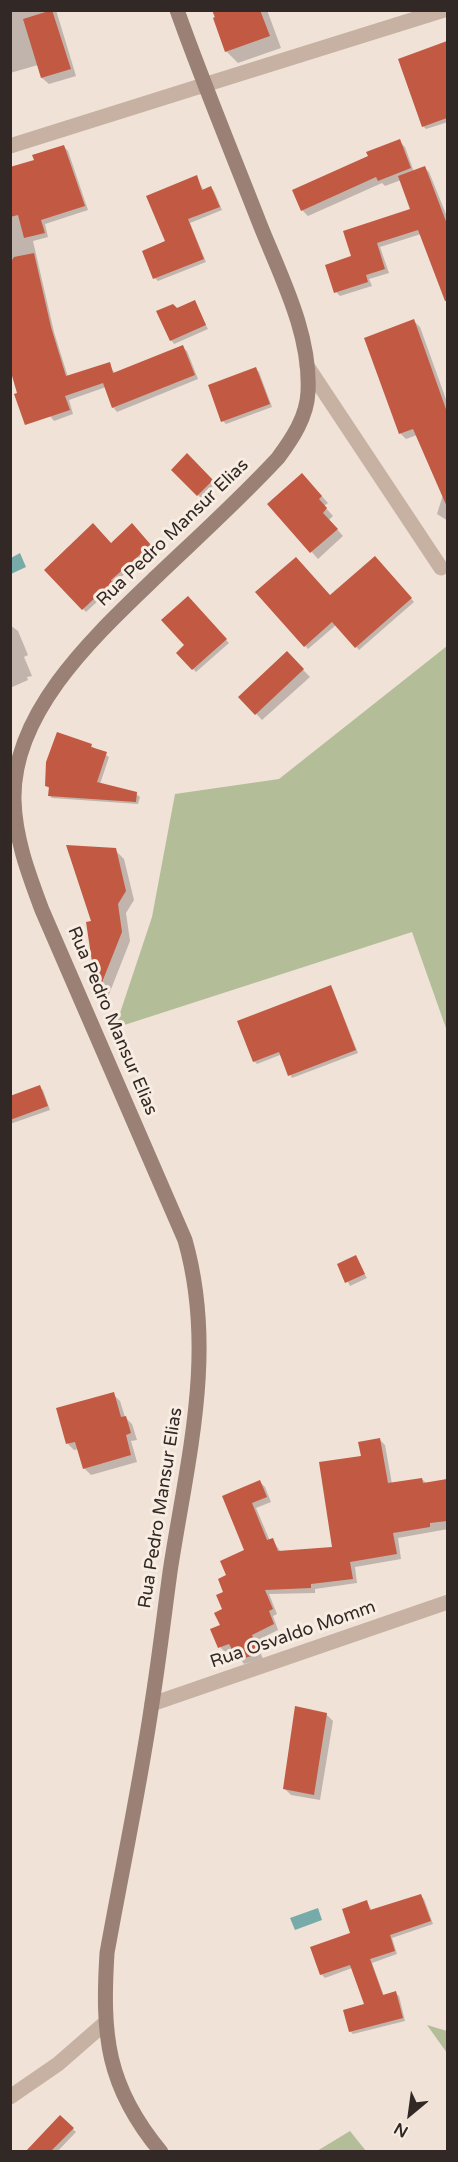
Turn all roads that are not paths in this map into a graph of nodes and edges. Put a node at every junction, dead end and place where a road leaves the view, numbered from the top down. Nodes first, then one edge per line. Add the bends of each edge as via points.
1 (177, 10) edge
2 (444, 10) edge
3 (204, 85) junction
4 (10, 146) edge
5 (308, 366) junction
6 (441, 568) dead end
7 (447, 1602) edge
8 (152, 1704) junction
9 (105, 2023) junction
10 (10, 2097) edge
11 (161, 2151) edge

1 - 3 main road, Rua Pedro Mansur Elias
2 - 3 street
3 - 4 street
3 - 5 main road, Rua Pedro Mansur Elias via 293,309
5 - 6 street
5 - 8 main road, Rua Pedro Mansur Elias via 305,409 290,442 267,470 92,639 50,693 23,747 16,771 14,800 26,868 185,1240 198,1298 197,1410
7 - 8 street, Rua Osvaldo Momm
8 - 9 main road, Rua Pedro Mansur Elias via 107,1953
9 - 10 street via 58,2064
9 - 11 main road, Rua Pedro Mansur Elias via 119,2085 144,2132

